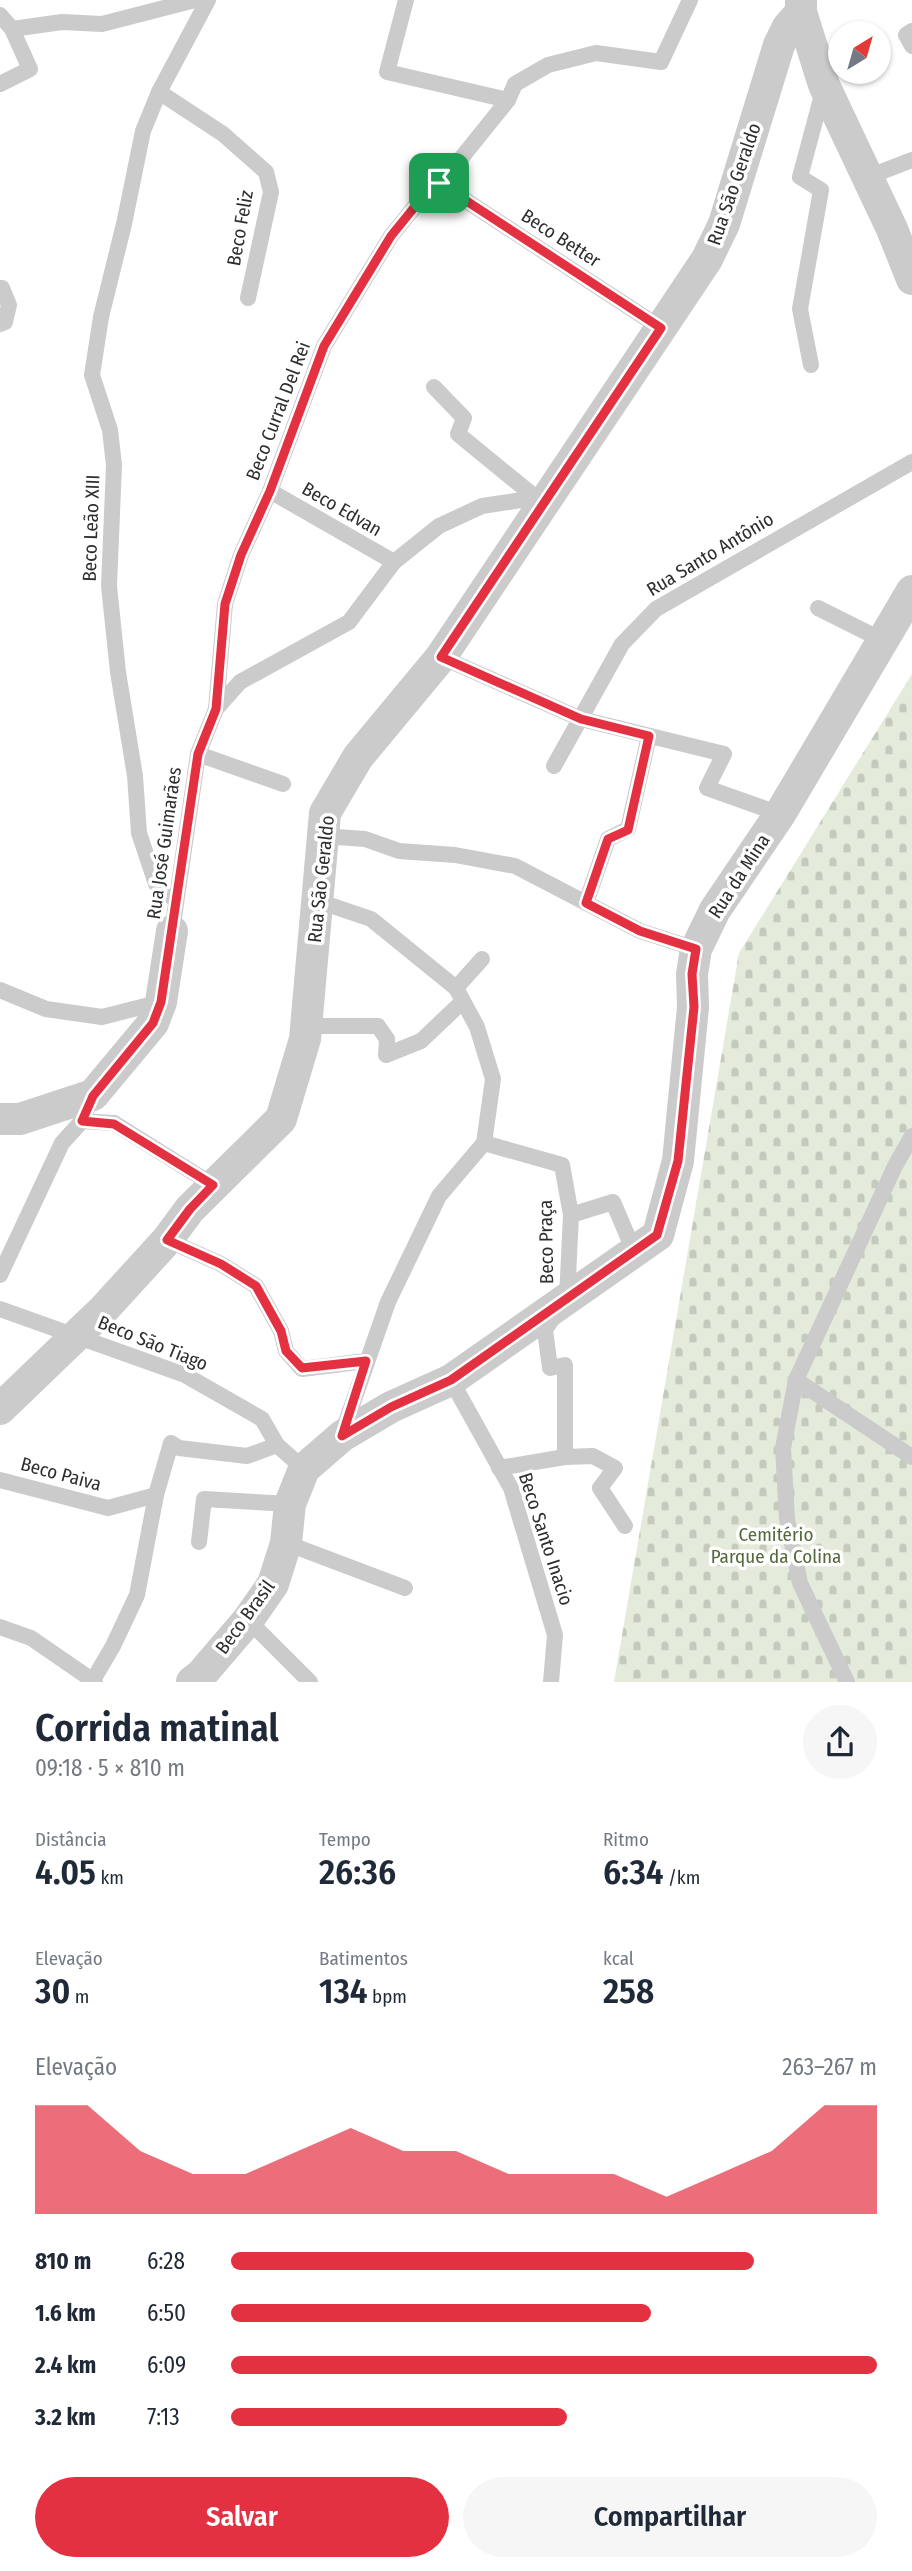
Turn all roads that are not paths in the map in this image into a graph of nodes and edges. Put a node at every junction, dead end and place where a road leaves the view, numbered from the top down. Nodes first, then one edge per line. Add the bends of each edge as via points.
1 (195, 0) edge
2 (208, 0) edge
3 (406, 0) edge
4 (690, 0) edge
5 (801, 6) edge
6 (0, 15) edge
7 (12, 29) junction
8 (912, 32) edge
9 (912, 46) edge
10 (0, 84) edge
11 (824, 85) junction
12 (159, 92) junction
13 (508, 100) junction
14 (912, 160) edge
15 (868, 177) junction
16 (439, 183) junction
17 (912, 279) edge
18 (0, 288) edge
19 (248, 298) dead end
20 (2, 323) edge
21 (661, 328) junction
22 (811, 365) dead end
23 (434, 387) dead end
24 (912, 462) edge
25 (270, 491) junction
26 (541, 496) junction
27 (394, 562) junction
28 (912, 591) edge
29 (818, 608) dead end
30 (882, 640) junction
31 (441, 657) junction
32 (216, 709) junction
33 (581, 719) junction
34 (649, 736) junction
35 (198, 754) junction
36 (554, 766) dead end
37 (283, 785) dead end
38 (779, 814) junction
39 (323, 836) junction
40 (175, 900) junction
41 (318, 901) junction
42 (586, 903) junction
43 (172, 931) joint
44 (696, 949) junction
45 (482, 958) dead end
46 (0, 990) edge
47 (459, 994) junction
48 (161, 1002) junction
49 (306, 1026) junction
50 (88, 1108) junction
51 (0, 1119) edge
52 (912, 1136) edge
53 (484, 1143) junction
54 (213, 1185) junction
55 (571, 1215) junction
56 (167, 1240) junction
57 (646, 1243) junction
58 (0, 1275) edge
59 (568, 1296) junction
60 (0, 1310) edge
61 (76, 1336) junction
62 (366, 1361) junction
63 (451, 1380) junction
64 (796, 1380) junction
65 (0, 1409) edge
66 (342, 1436) junction
67 (277, 1445) junction
68 (565, 1457) junction
69 (912, 1457) edge
70 (499, 1468) junction
71 (304, 1469) junction
72 (0, 1480) edge
73 (156, 1495) junction
74 (290, 1504) junction
75 (625, 1526) dead end
76 (199, 1542) dead end
77 (286, 1543) junction
78 (405, 1588) dead end
79 (248, 1620) junction
80 (0, 1628) edge
81 (199, 1680) edge
82 (94, 1681) edge
83 (310, 1682) edge
84 (551, 1682) edge
85 (847, 1682) edge

1 - 7 lane via 102,24 62,22
2 - 12 lane, Beco Leão XIII
3 - 13 lane via 387,72
4 - 13 lane, Beco Curral Del Rei via 661,62 596,53 548,65 515,84
5 - 11 street
5 - 21 street, Rua São Geraldo via 779,45 724,224 707,259
6 - 7 lane
7 - 10 lane via 30,69
8 - 9 lane via 906,35
11 - 15 street
11 - 22 lane via 800,177 821,190 800,309
12 - 19 lane, Beco Feliz via 223,134 266,173 271,192
12 - 40 lane, Beco Leão XIII via 138,151 92,375 110,430 114,465 109,586 139,833 156,884
13 - 16 lane, Beco Curral Del Rei
14 - 15 lane
15 - 17 street
16 - 21 lane, Beco Better
16 - 25 lane, Beco Curral Del Rei via 391,236 324,346
18 - 20 lane via 9,305
21 - 26 street, Rua São Geraldo
23 - 26 lane via 464,418 458,434
24 - 33 lane, Rua Santo Antônio via 656,608 622,644
25 - 27 lane, Beco Edvan
25 - 32 lane, Beco Curral Del Rei via 225,604
26 - 27 lane, Rua José Guimarães via 482,506 439,526
26 - 31 street, Rua São Geraldo
27 - 32 lane, Rua José Guimarães via 349,622 240,682
28 - 30 street, Rua da Mina
29 - 30 lane
30 - 38 street, Rua da Mina
31 - 33 lane
31 - 39 street, Rua São Geraldo via 358,757 325,813
32 - 35 lane, Rua José Guimarães
33 - 34 lane
33 - 36 lane, Rua Santo Antônio
34 - 38 lane via 724,754 707,788
34 - 42 lane via 628,830 608,839
35 - 37 lane
35 - 40 lane, Rua José Guimarães
38 - 44 street, Rua da Mina via 715,910
39 - 41 street, Rua São Geraldo
39 - 42 lane via 365,839 399,850 515,866
40 - 43 lane, Rua José Guimarães
41 - 47 lane via 371,919
41 - 49 street, Rua São Geraldo
42 - 44 lane via 640,931
43 - 48 street
44 - 57 street, Rua da Mina via 678,1161
45 - 47 lane
46 - 48 lane via 47,1009 102,1017
47 - 49 lane via 421,1041 386,1055 387,1040 378,1026
47 - 53 lane via 477,1027 493,1079
48 - 50 street via 153,1023
49 - 54 street, Rua São Geraldo via 281,1119
50 - 51 street
50 - 54 lane
50 - 58 lane via 62,1143
52 - 64 lane
53 - 55 lane, Beco Praça via 562,1165
53 - 62 lane via 439,1196 388,1302
54 - 56 street, Rua São Geraldo
55 - 57 lane via 613,1202
55 - 59 lane, Beco Praça
56 - 61 street, Rua São Geraldo
56 - 62 lane via 256,1286 281,1331 286,1351 302,1368
57 - 59 street, Beco Brasil
59 - 63 street, Beco Brasil
59 - 68 lane, Beco Praça via 545,1329 550,1368 565,1366
60 - 61 lane, Beco São Tiago
61 - 65 street, Rua São Geraldo
61 - 67 lane, Beco São Tiago via 185,1375 262,1419
62 - 66 lane
63 - 66 street, Beco Brasil
63 - 70 lane, Beco Santo Inacio
64 - 69 lane
64 - 85 lane via 783,1448 787,1519 800,1583
66 - 71 street, Beco Brasil
67 - 71 lane, Beco São Tiago
67 - 73 lane via 247,1456 179,1448 171,1443
68 - 70 lane
68 - 75 lane via 593,1455 615,1468 600,1488
70 - 84 lane, Beco Santo Inacio via 511,1488 555,1635
71 - 74 street, Beco Brasil
72 - 73 lane, Beco Paiva via 108,1508
73 - 82 lane via 137,1595
74 - 76 lane via 204,1499
74 - 77 street, Beco Brasil
77 - 78 lane
77 - 79 street, Beco Brasil via 273,1584
79 - 81 street, Beco Brasil
79 - 83 lane
80 - 82 lane via 31,1638

